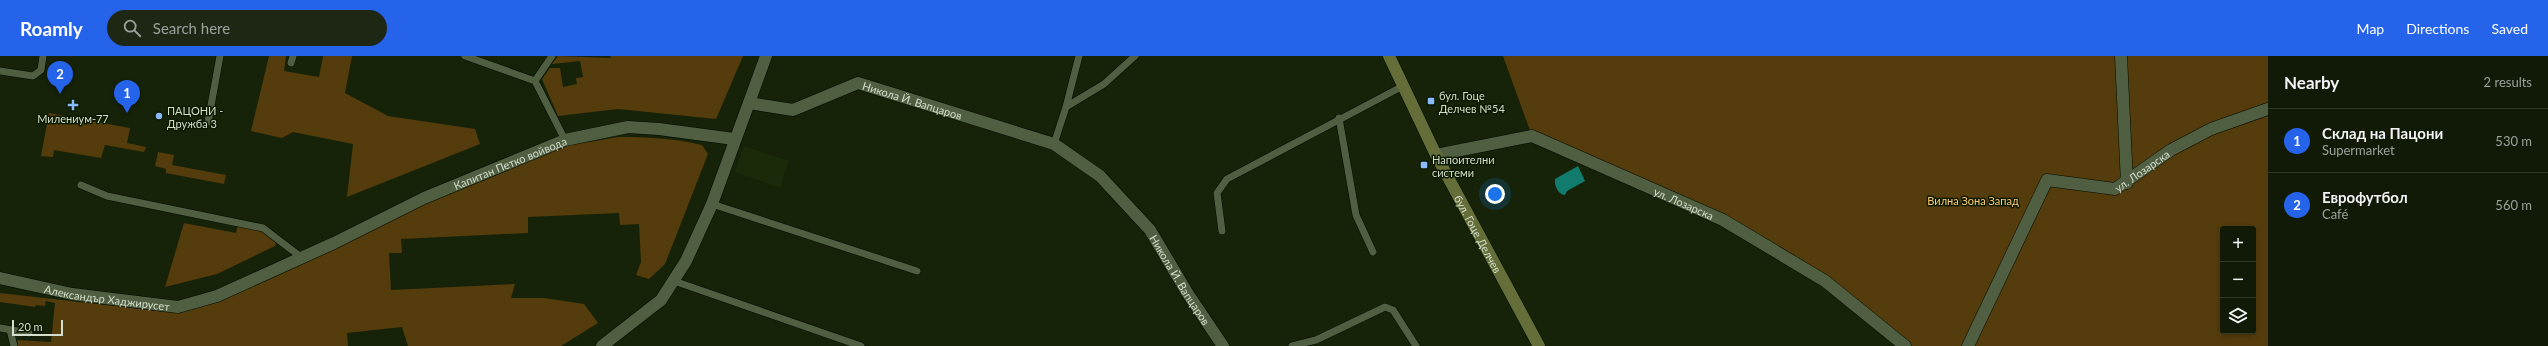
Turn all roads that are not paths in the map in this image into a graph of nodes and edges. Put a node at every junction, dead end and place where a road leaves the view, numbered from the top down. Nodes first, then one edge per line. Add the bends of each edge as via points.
1 (43, 56) edge
2 (220, 56) edge
3 (465, 56) edge
4 (552, 56) edge
5 (766, 56) edge
6 (1079, 56) edge
7 (1135, 56) edge
8 (1389, 56) edge
9 (2121, 56) edge
10 (0, 71) edge
11 (534, 82) junction
12 (1403, 86) junction
13 (749, 103) junction
14 (1066, 107) junction
15 (2268, 109) edge
16 (1339, 118) junction
17 (208, 122) dead end
18 (734, 139) junction
19 (565, 140) junction
20 (1054, 144) junction
21 (1436, 155) junction
22 (2127, 183) junction
23 (81, 185) dead end
24 (712, 204) junction
25 (1222, 231) dead end
26 (1373, 252) dead end
27 (301, 257) junction
28 (917, 271) dead end
29 (0, 278) edge
30 (674, 281) junction
31 (0, 328) edge
32 (10, 330) junction
33 (28, 333) dead end
34 (14, 346) edge
35 (602, 346) edge
36 (861, 346) edge
37 (1223, 346) edge
38 (1292, 346) edge
39 (1416, 346) edge
40 (1538, 346) edge
41 (1905, 346) edge
42 (1968, 346) edge

1 - 10 lane via 40,70 33,76
2 - 17 lane
3 - 11 lane
4 - 11 lane
5 - 13 street
6 - 14 lane
7 - 14 lane via 1104,84
8 - 12 main road, бул. Гоце Делчев
9 - 22 street
11 - 19 lane
12 - 16 lane
12 - 21 main road, бул. Гоце Делчев
13 - 18 street
13 - 20 street, Никола Й. Вапцаров via 793,110 858,83
14 - 20 lane
15 - 22 street, ул. Лозарска via 2198,136 2171,150
16 - 25 lane via 1227,179 1217,193
16 - 26 lane via 1356,214
18 - 19 street, Капитан Петко войвода via 628,127
18 - 24 street
19 - 27 street, Капитан Петко войвода via 424,198
20 - 37 street, Никола Й. Вапцаров via 1100,176 1150,230
21 - 40 main road, бул. Гоце Делчев
21 - 41 street, ул. Лозарска via 1532,136 1723,220 1825,281
22 - 42 street, ул. Лозарска via 2115,189 2047,180
23 - 27 lane via 107,196 262,228
24 - 28 lane
24 - 30 street via 698,240
27 - 29 street, Александър Хаджирусет via 217,296 178,307 72,294
30 - 35 street via 661,300
30 - 36 lane
31 - 32 lane
32 - 33 lane
32 - 34 lane
38 - 39 lane via 1316,340 1385,307 1393,310

